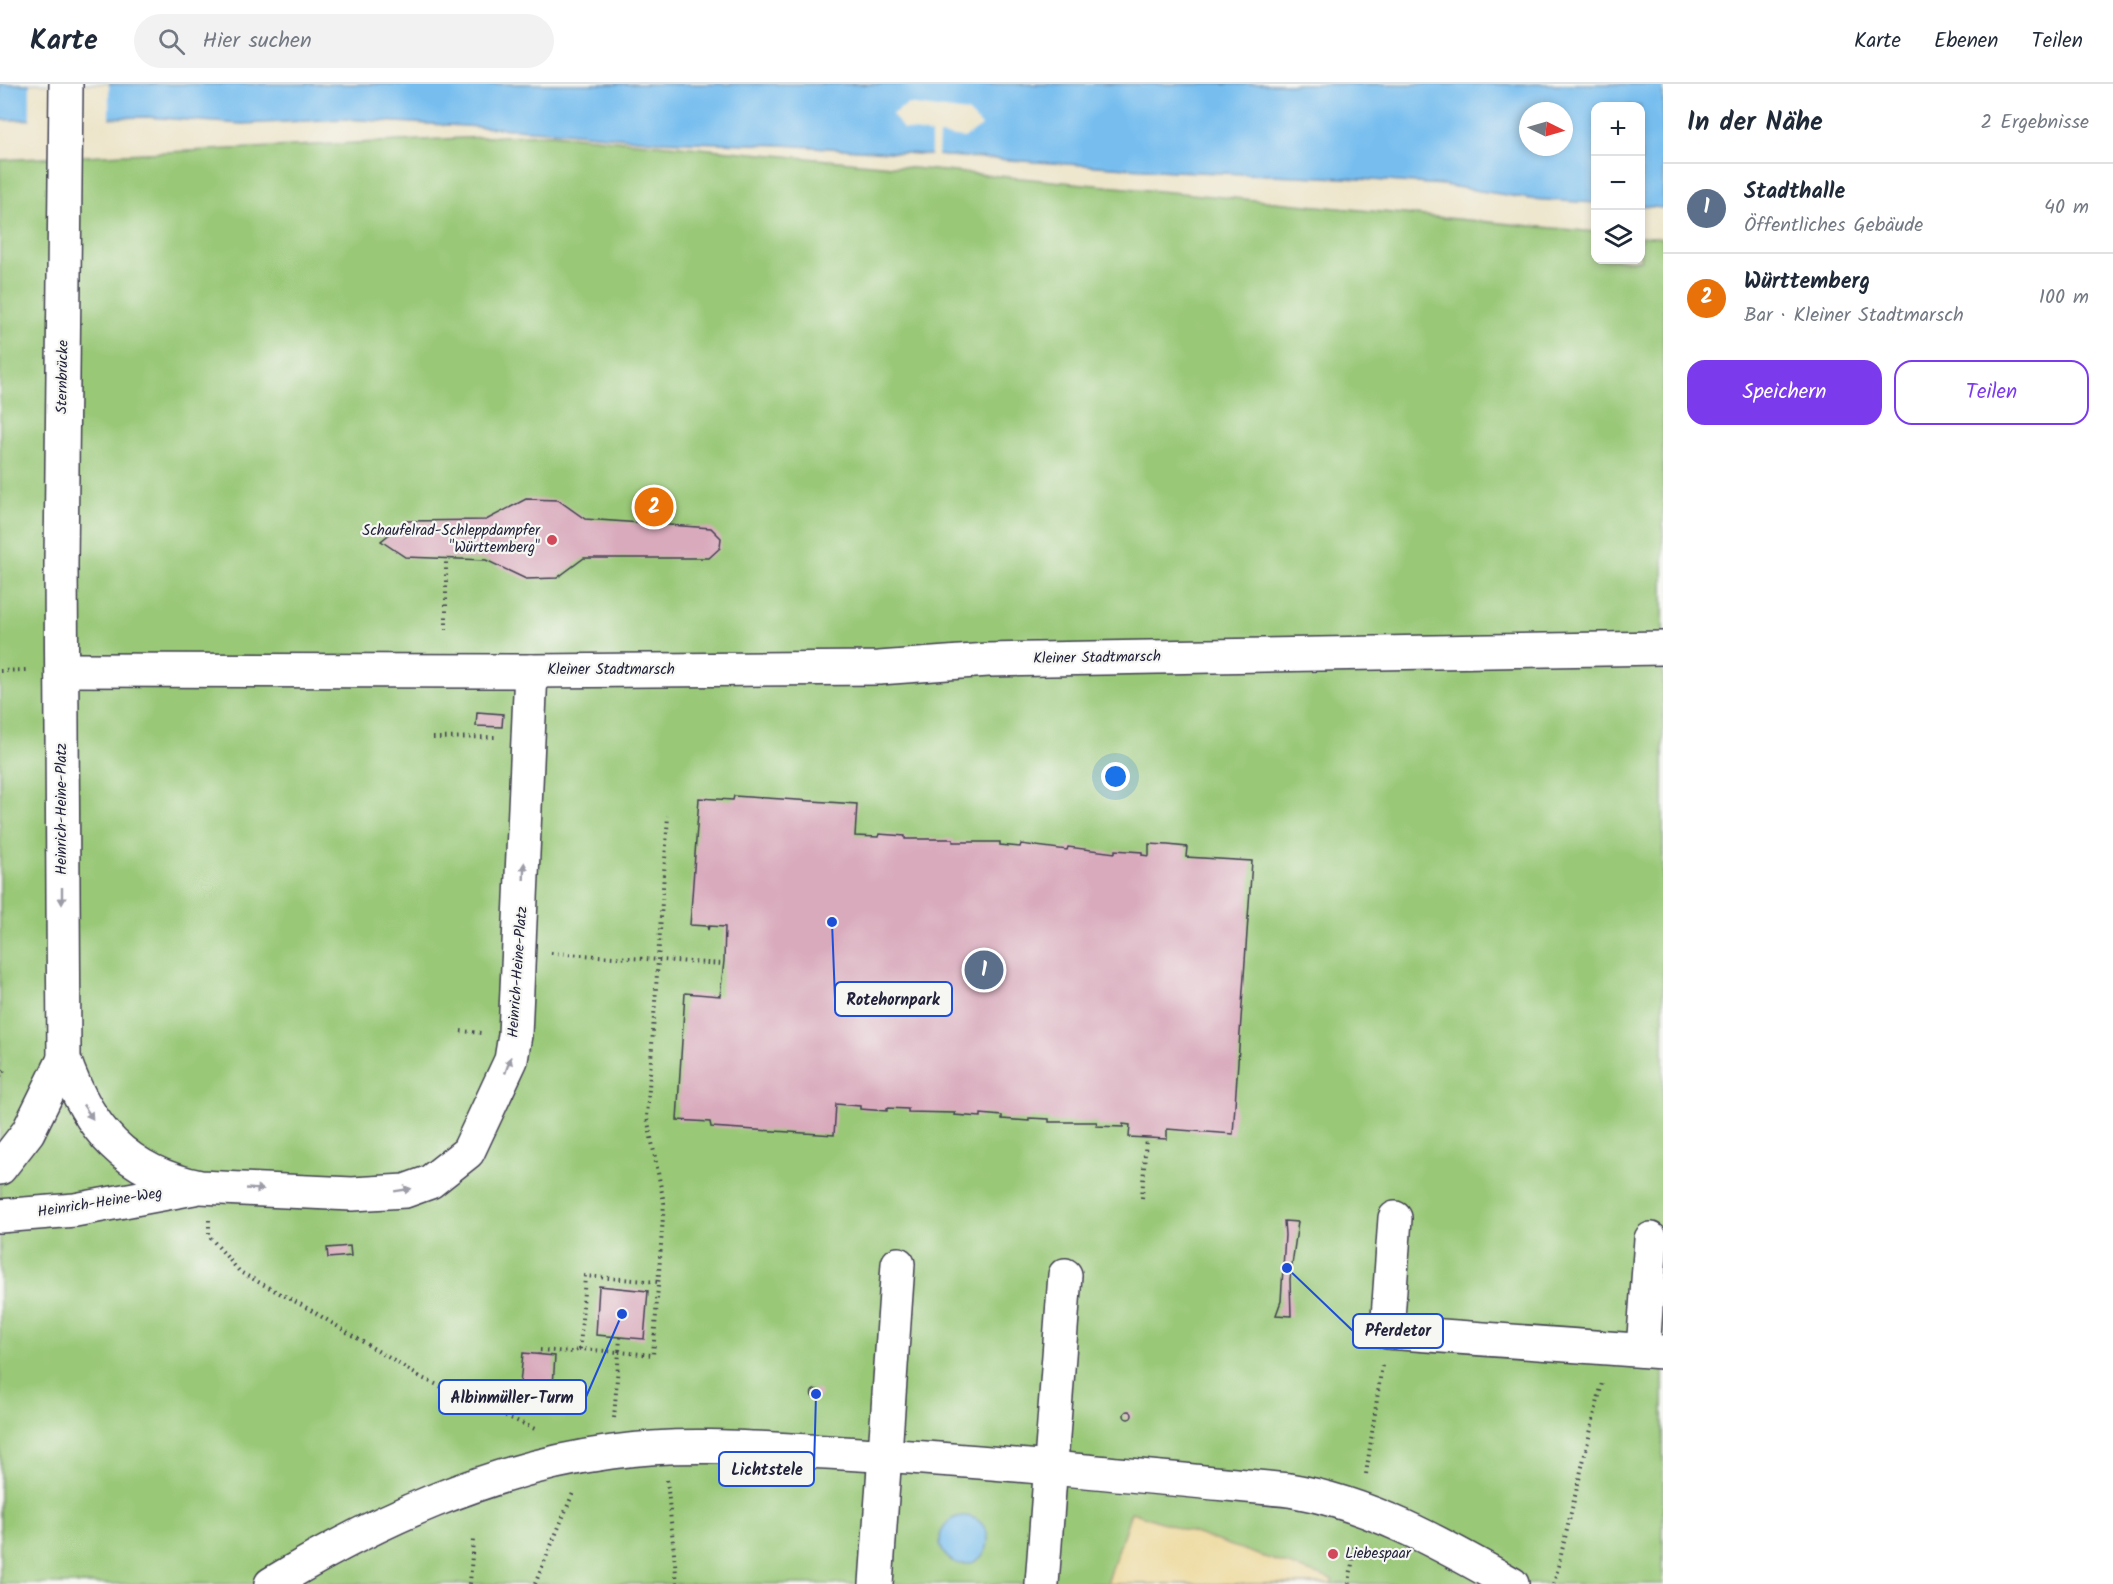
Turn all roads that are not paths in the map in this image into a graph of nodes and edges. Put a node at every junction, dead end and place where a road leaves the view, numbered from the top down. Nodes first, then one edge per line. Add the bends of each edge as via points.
1 (66, 84) edge
2 (1663, 648) edge
3 (63, 670) junction
4 (531, 671) junction
5 (64, 1059) junction
6 (0, 1168) edge
7 (200, 1187) junction
8 (0, 1216) edge
9 (1395, 1218) dead end
10 (1651, 1239) dead end
11 (898, 1264) dead end
12 (1065, 1275) dead end
13 (1653, 1351) edge
14 (885, 1455) junction
15 (1050, 1468) junction
16 (271, 1584) edge
17 (876, 1584) edge
18 (1041, 1584) edge
19 (1512, 1584) edge

1 - 3 street, Sternbrücke
2 - 4 street, Kleiner Stadtmarsch via 1024,659 879,668
3 - 4 street
3 -> 5 street, Heinrich-Heine-Platz
7 -> 4 street, Heinrich-Heine-Platz via 352,1194 405,1191 430,1182 468,1152 511,1060 515,1035
5 - 6 street via 28,1131
5 -> 7 street, Heinrich-Heine-Platz via 77,1095 120,1150 135,1163 178,1183
7 - 8 street, Heinrich-Heine-Weg via 75,1210
9 - 13 street via 1387,1332
10 - 13 street
11 - 14 street
12 - 15 street
14 - 15 street
14 - 16 street via 663,1447 600,1454 500,1479 423,1504 369,1528
14 - 17 street
15 - 18 street
15 - 19 street via 1289,1490 1327,1497 1361,1508

